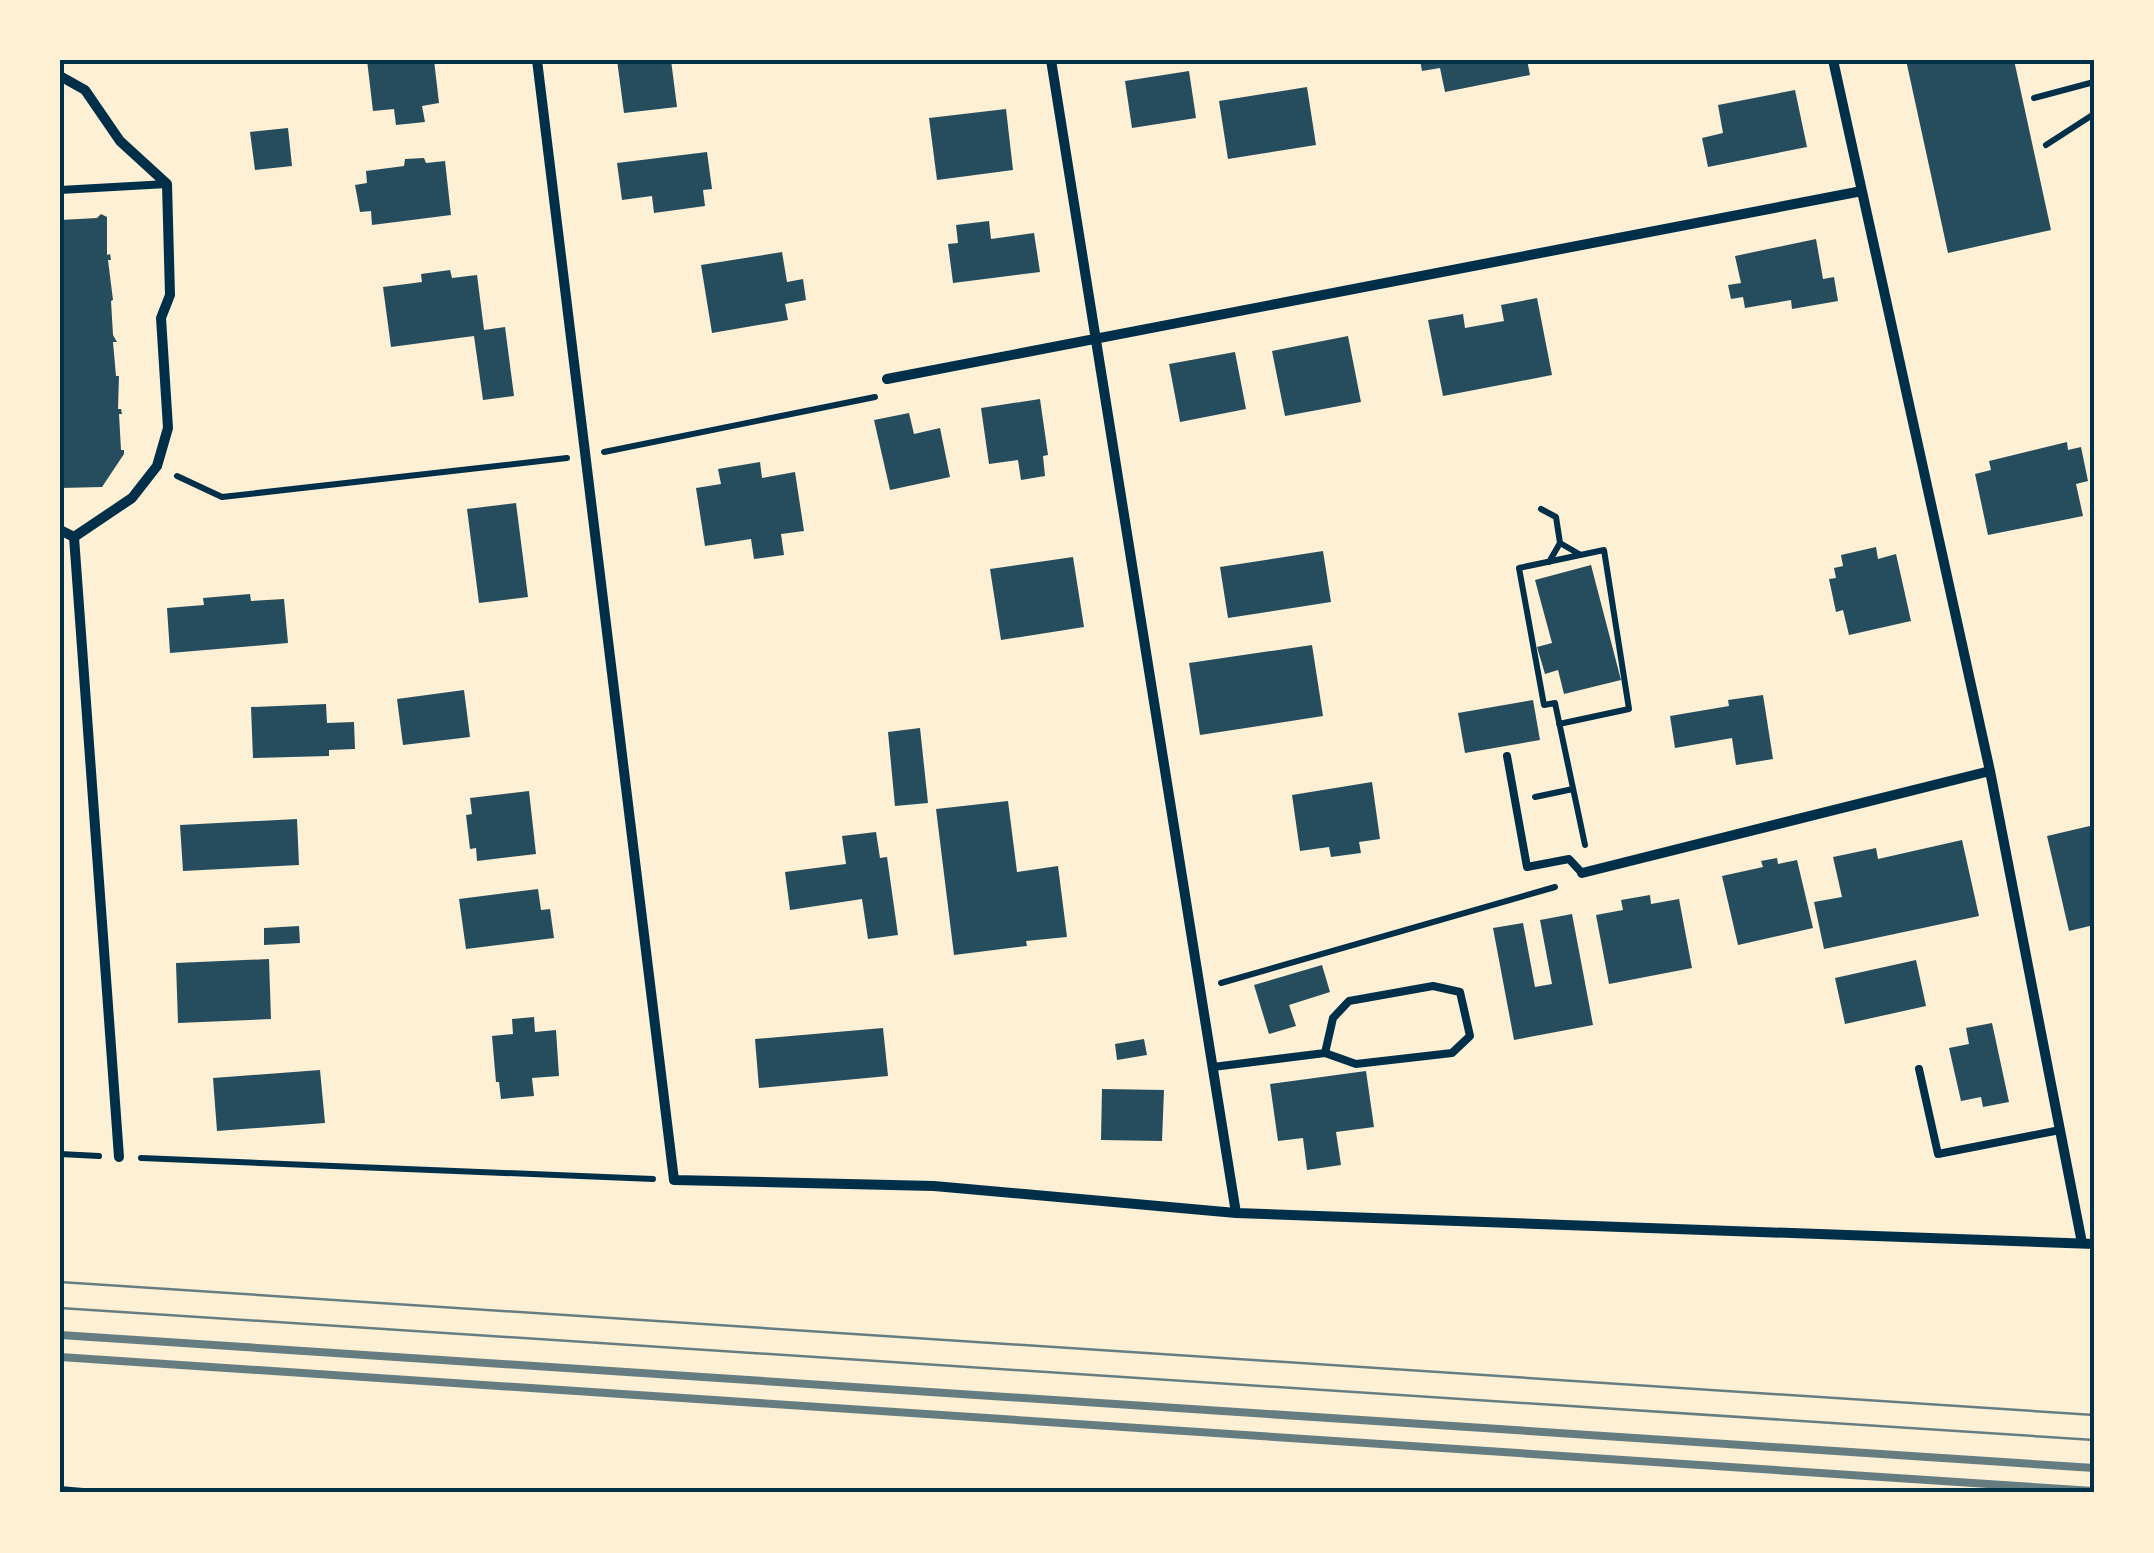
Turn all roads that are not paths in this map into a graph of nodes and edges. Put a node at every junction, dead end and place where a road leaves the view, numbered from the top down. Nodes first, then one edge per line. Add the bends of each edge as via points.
1 (537, 60) edge
2 (1051, 60) edge
3 (1832, 60) edge
4 (60, 76) edge
5 (167, 184) junction
6 (60, 190) edge
7 (1862, 191) junction
8 (1094, 340) junction
9 (888, 380) road end
10 (60, 530) edge
11 (74, 537) junction
12 (1507, 756) dead end
13 (1990, 771) junction
14 (1586, 872) joint
15 (1325, 1053) junction
16 (1212, 1067) junction
17 (1918, 1069) dead end
18 (2060, 1130) junction
19 (119, 1157) road end
20 (1236, 1213) junction
21 (2088, 1244) edge
22 (60, 1490) edge
23 (94, 1493) edge

1 - 20 street via 674,1180 934,1186
2 - 8 street
3 - 7 street
4 - 5 street via 86,90 120,141
5 - 6 lane
5 - 11 street via 170,294 161,318 168,428 157,466 132,498
7 - 8 street
7 - 13 street
8 - 9 street
8 - 16 street
10 - 11 street
11 - 19 street
12 - 14 lane via 1527,867 1569,859
13 - 14 street
13 - 18 street
15 - 15 lane via 1356,1064 1452,1053 1470,1036 1460,992 1433,986 1349,1001 1333,1018
15 - 16 lane
16 - 20 street
17 - 18 lane via 1938,1154
18 - 21 street
20 - 21 street
22 - 23 lane

